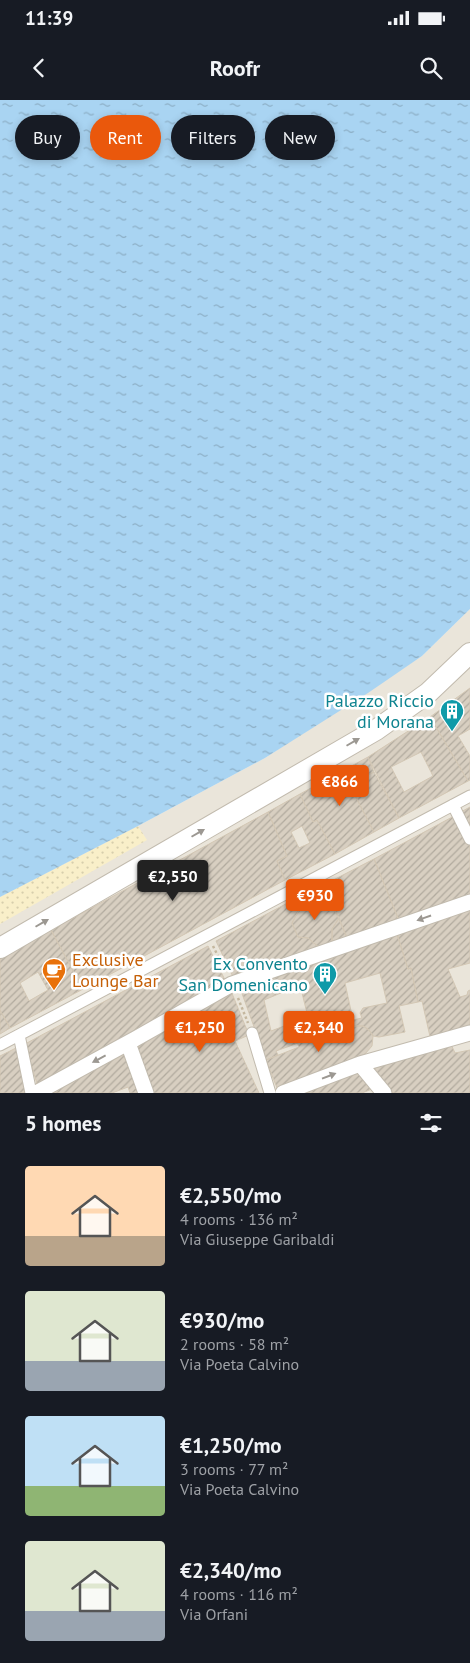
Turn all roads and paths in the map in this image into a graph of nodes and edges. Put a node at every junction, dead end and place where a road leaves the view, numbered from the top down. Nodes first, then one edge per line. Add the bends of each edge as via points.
1 (470, 652) edge
2 (470, 796) edge
3 (453, 806) junction
4 (470, 839) edge
5 (470, 902) edge
6 (207, 936) junction
7 (0, 948) edge
8 (232, 984) junction
9 (252, 1033) joint
10 (470, 1033) edge
11 (19, 1035) junction
12 (128, 1043) junction
13 (0, 1044) edge
14 (360, 1064) junction
15 (31, 1093) edge
16 (36, 1093) edge
17 (146, 1093) edge
18 (270, 1093) edge
19 (283, 1093) edge
20 (384, 1093) edge

7 -> 1 street via 376,730 428,693
2 - 3 street
3 - 4 street
3 - 6 street
5 -> 8 street
6 - 8 path
6 - 11 street
8 - 9 path
8 - 12 street
9 - 18 street
10 - 14 street
11 - 13 street
11 - 15 street
12 -> 16 street
12 - 17 street
19 -> 14 street
14 - 20 street

